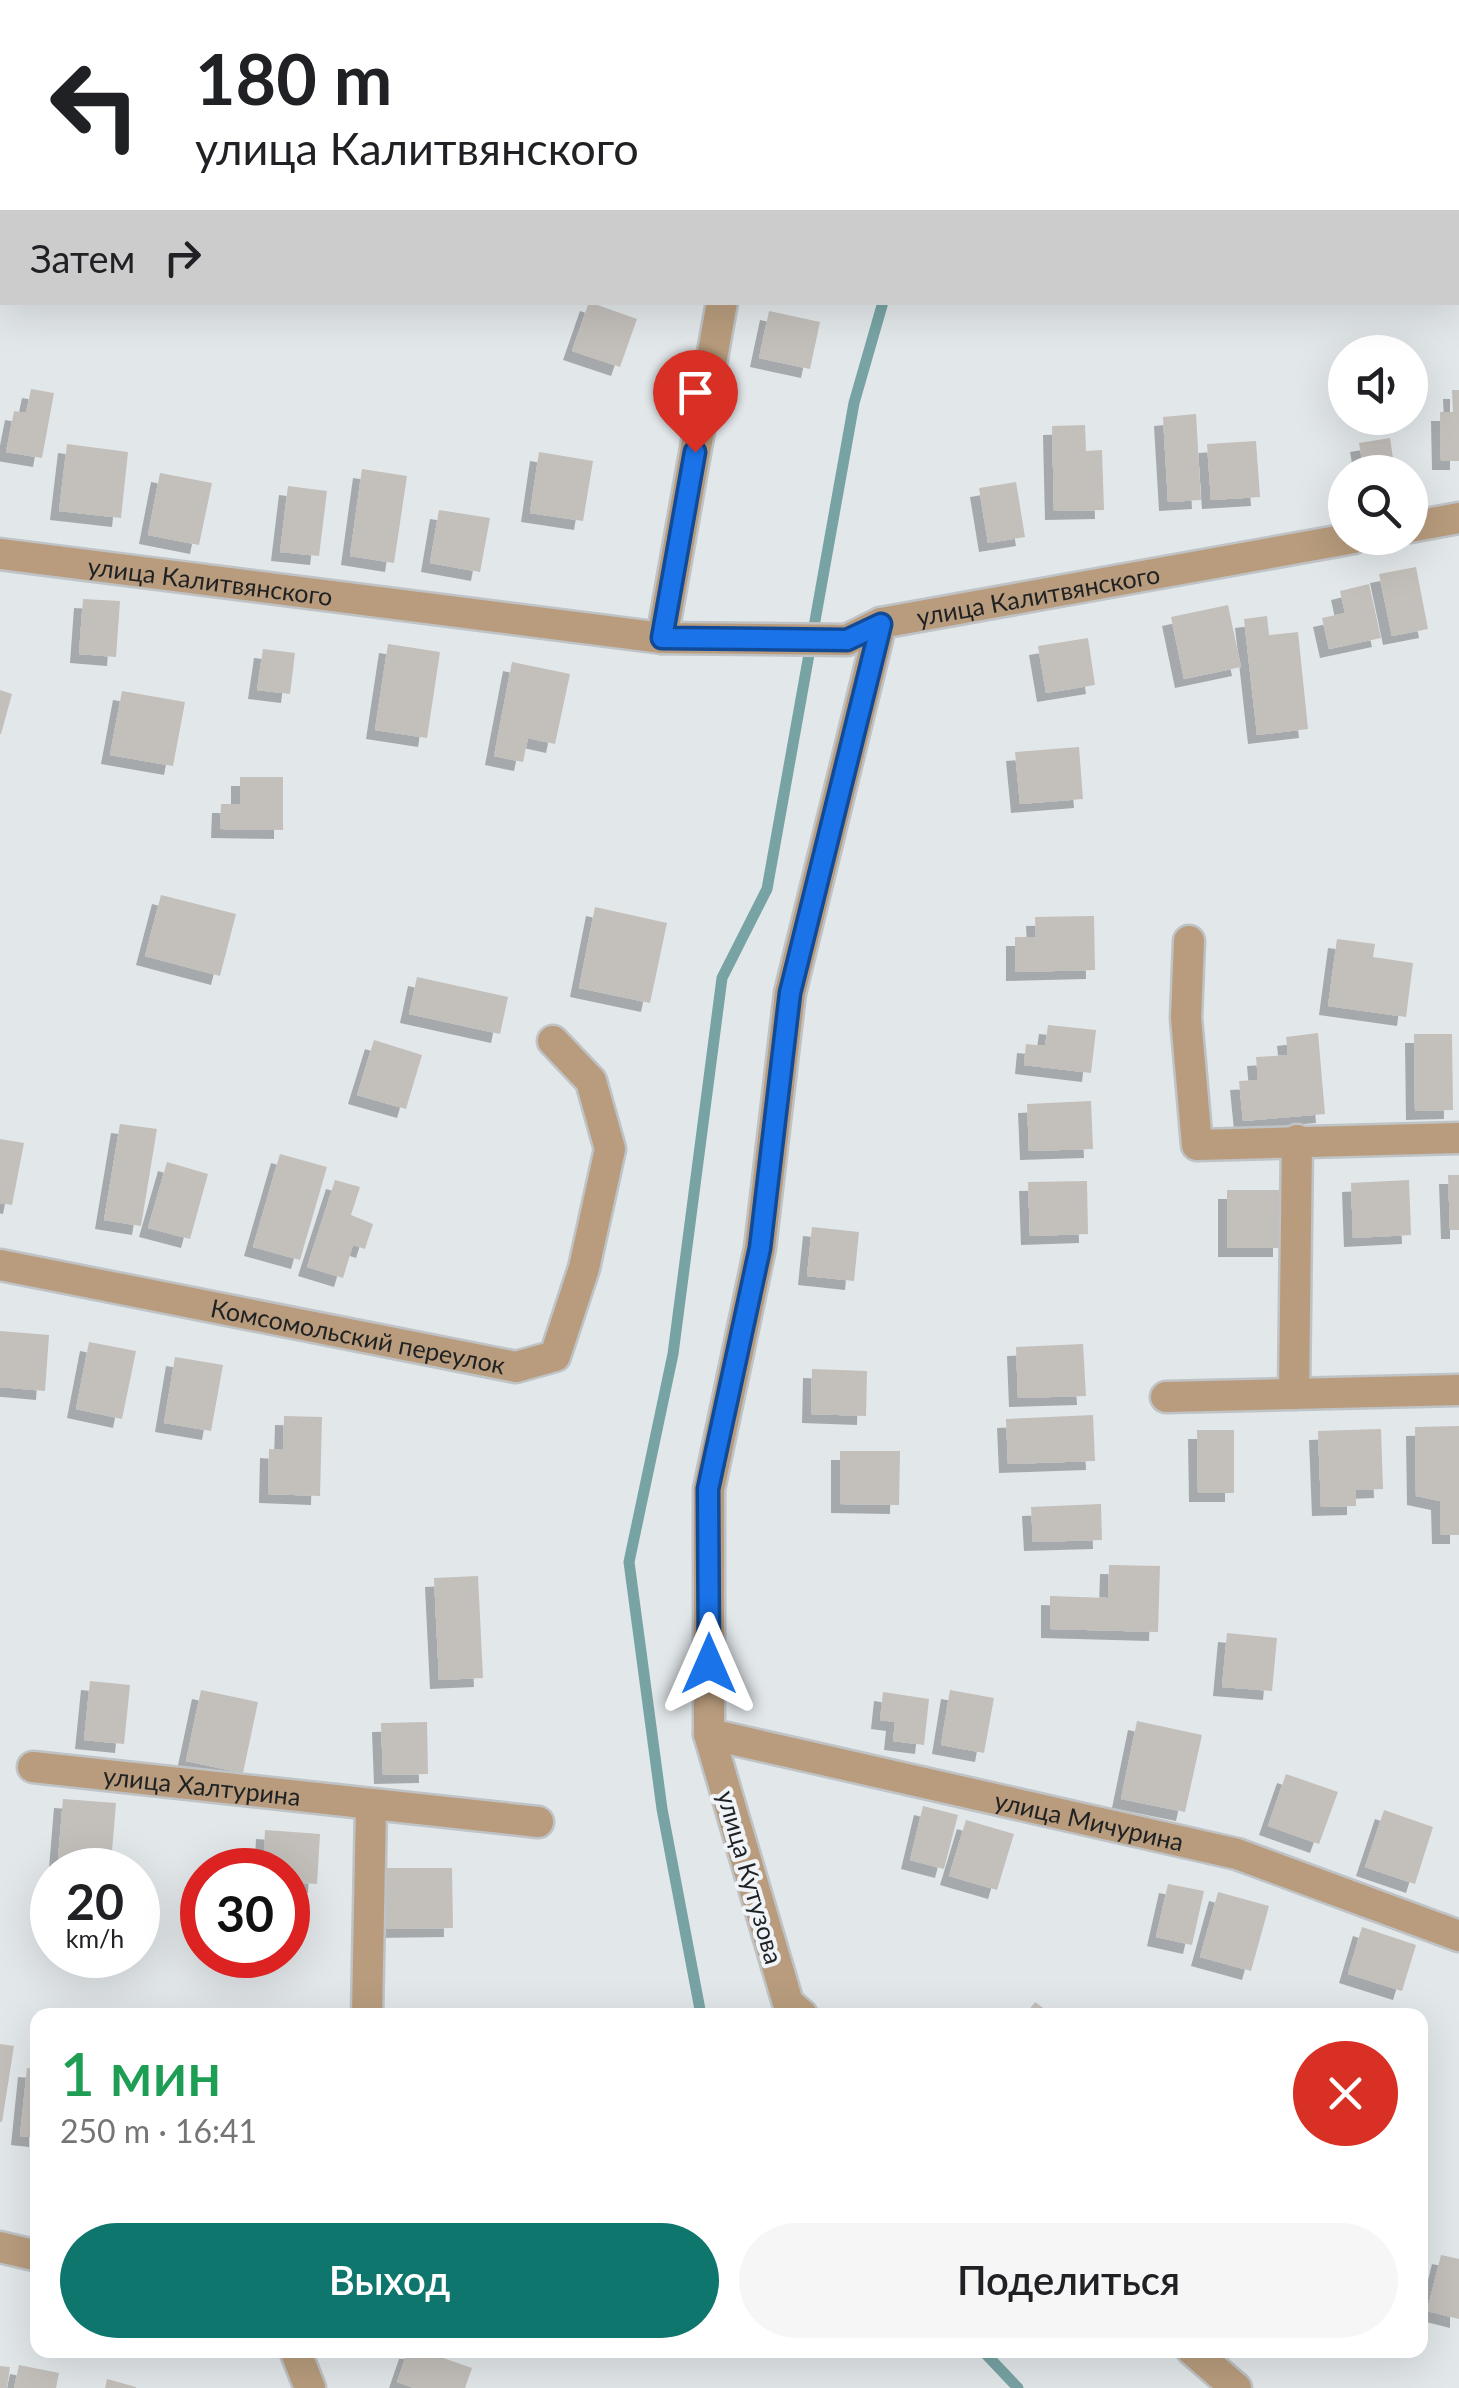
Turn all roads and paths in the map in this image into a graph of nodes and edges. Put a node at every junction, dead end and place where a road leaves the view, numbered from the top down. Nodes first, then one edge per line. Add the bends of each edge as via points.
1 (722, 305) edge
2 (1459, 518) edge
3 (1428, 524) edge
4 (1328, 543) edge
5 (0, 554) edge
6 (881, 624) junction
7 (676, 639) junction
8 (1189, 940) dead end
9 (552, 1041) dead end
10 (1459, 1138) edge
11 (1297, 1140) junction
12 (0, 1266) edge
13 (1459, 1390) edge
14 (1294, 1394) junction
15 (1166, 1397) dead end
16 (709, 1734) junction
17 (33, 1768) dead end
18 (371, 1806) junction
19 (538, 1822) dead end
20 (1459, 1936) edge
21 (367, 2008) edge
22 (794, 2008) edge
23 (0, 2247) edge
24 (30, 2254) edge
25 (298, 2358) edge
26 (1201, 2358) edge
27 (310, 2388) edge
28 (1236, 2388) edge

1 - 7 street
2 - 3 street
4 - 6 street, улица Калитвянского
5 - 7 street, улица Калитвянского
6 - 7 street, улица Калитвянского via 847,640
6 - 16 street, улица Кутузова via 790,993 760,1248 708,1489
8 - 11 street via 1186,1018 1197,1145
9 - 12 street, Комсомольский переулок via 591,1081 610,1149 556,1356 516,1368
10 - 11 street
11 - 14 street
13 - 14 street
14 - 15 street
16 - 20 street, улица Мичурина via 1236,1854
16 - 22 street, улица Кутузова
17 - 18 street, улица Халтурина
18 - 19 street, улица Халтурина
18 - 21 street
23 - 24 street
25 - 27 street
26 - 28 street

